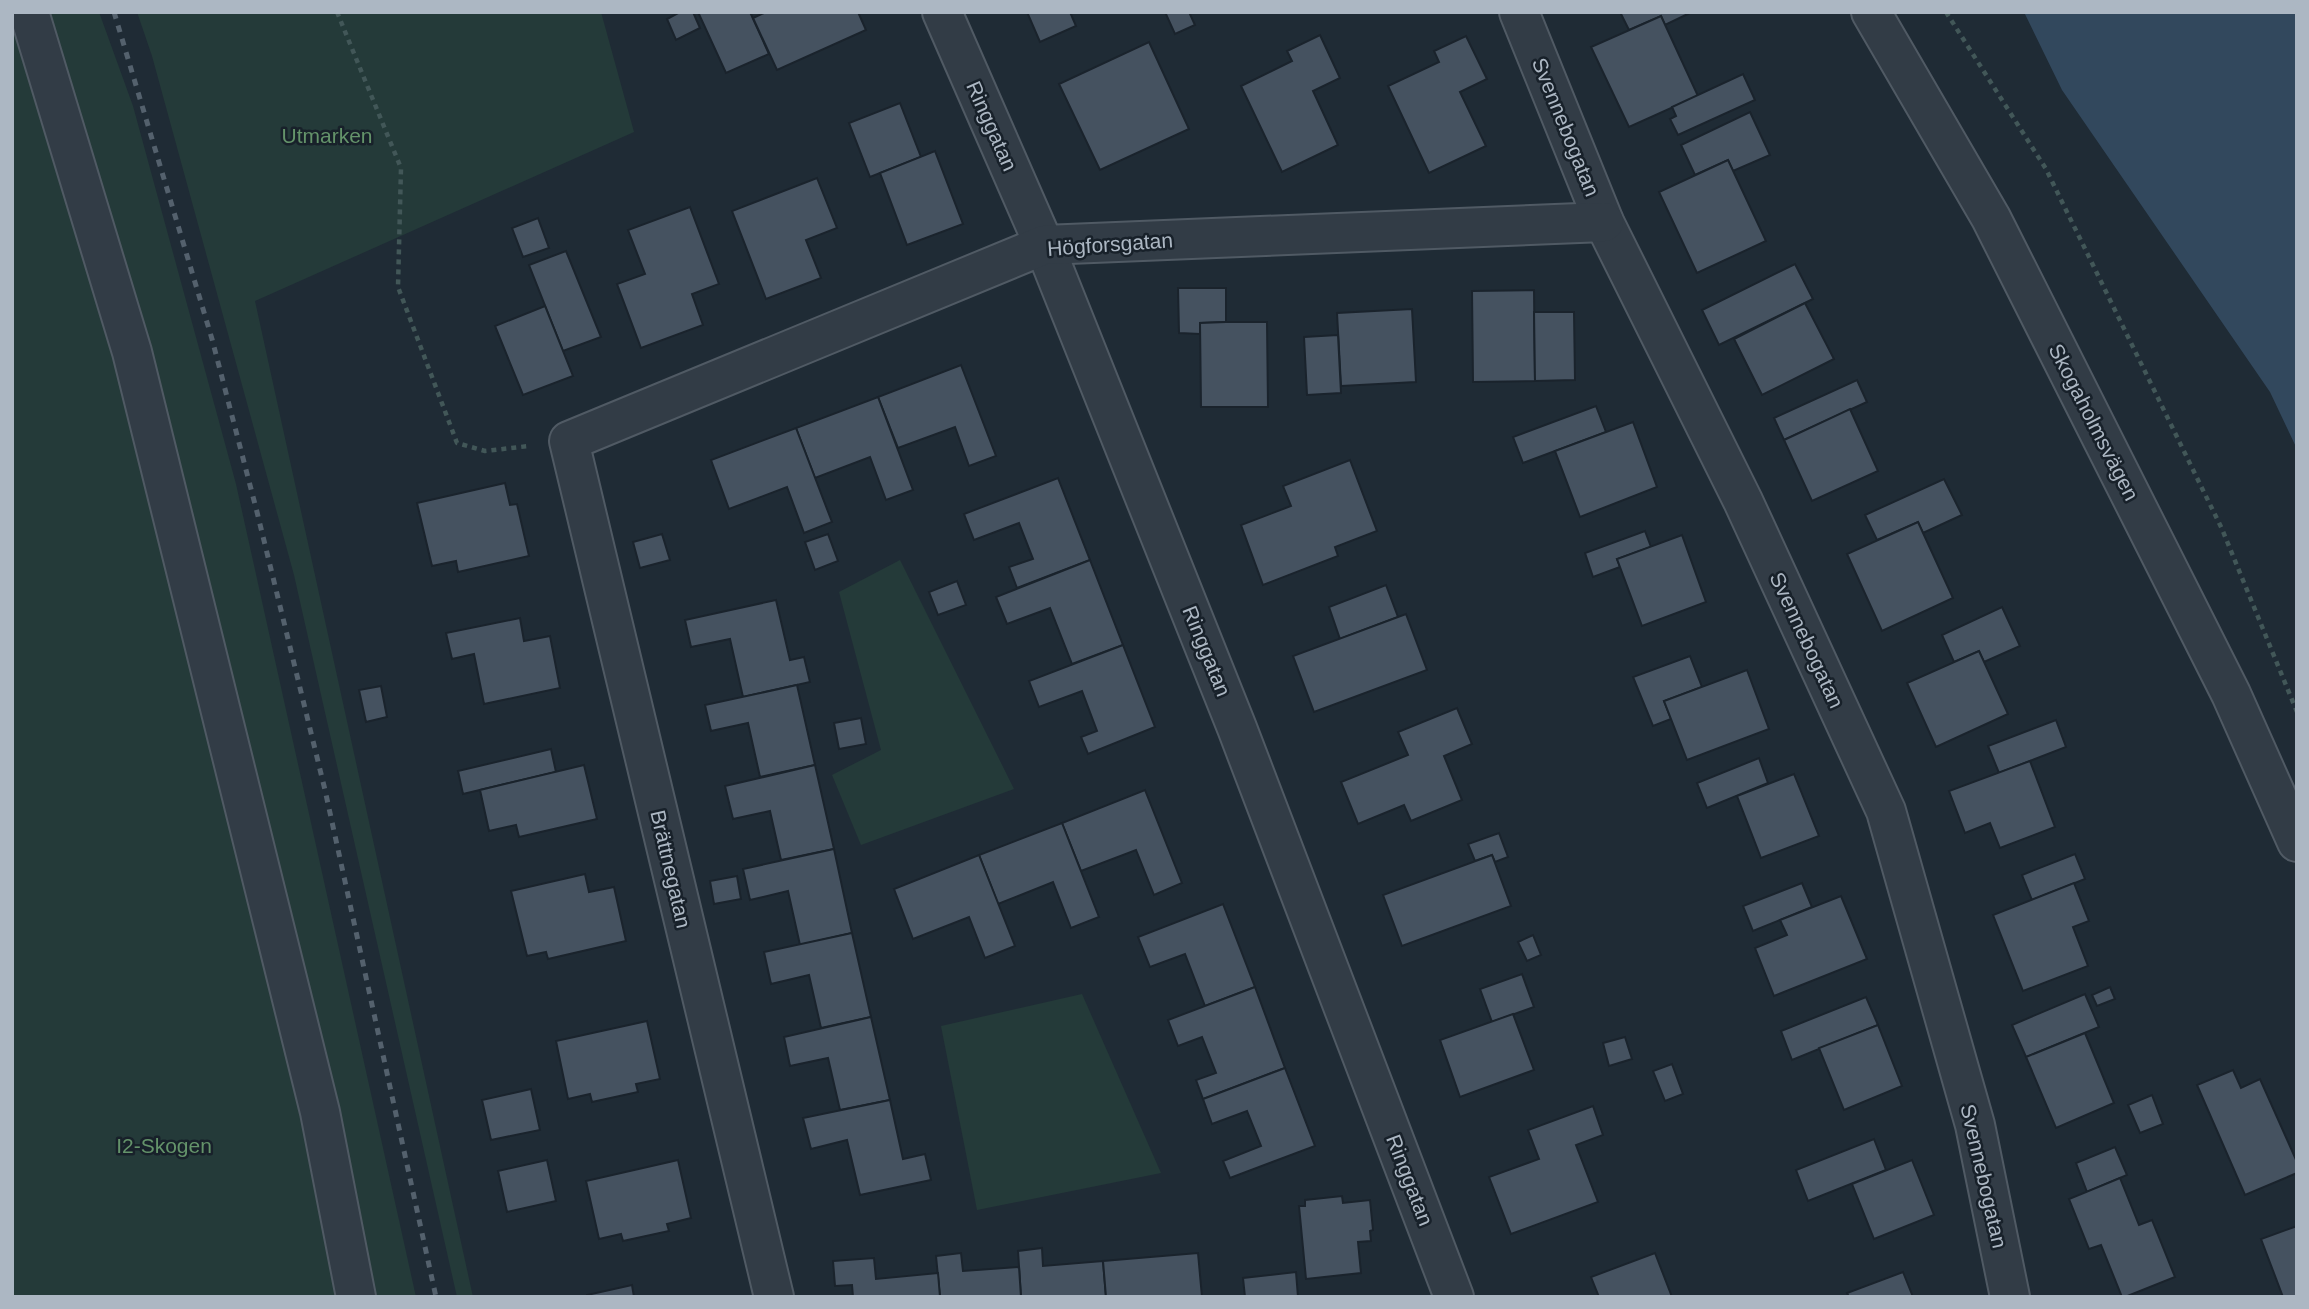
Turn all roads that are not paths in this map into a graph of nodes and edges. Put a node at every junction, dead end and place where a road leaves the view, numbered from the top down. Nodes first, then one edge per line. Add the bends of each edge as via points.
1 (29, 12) edge
2 (942, 12) edge
3 (1519, 12) edge
4 (1871, 12) edge
5 (1604, 222) junction
6 (1044, 245) junction
7 (569, 441) joint
8 (2297, 842) edge
9 (356, 1297) edge
10 (774, 1297) edge
11 (1454, 1297) edge
12 (2010, 1297) edge

1 - 9 street via 132,352 320,1112
2 - 6 street, Ringgatan
3 - 5 street, Svennebogatan
4 - 8 street, Skogaholmsvägen via 1991,218 2231,694
5 - 6 street, Högforsgatan
5 - 12 street, Svennebogatan via 1743,501 1886,811 1975,1125
6 - 7 street, Högforsgatan
6 - 11 street, Ringgatan via 1237,728
7 - 10 street, Brättnegatan

